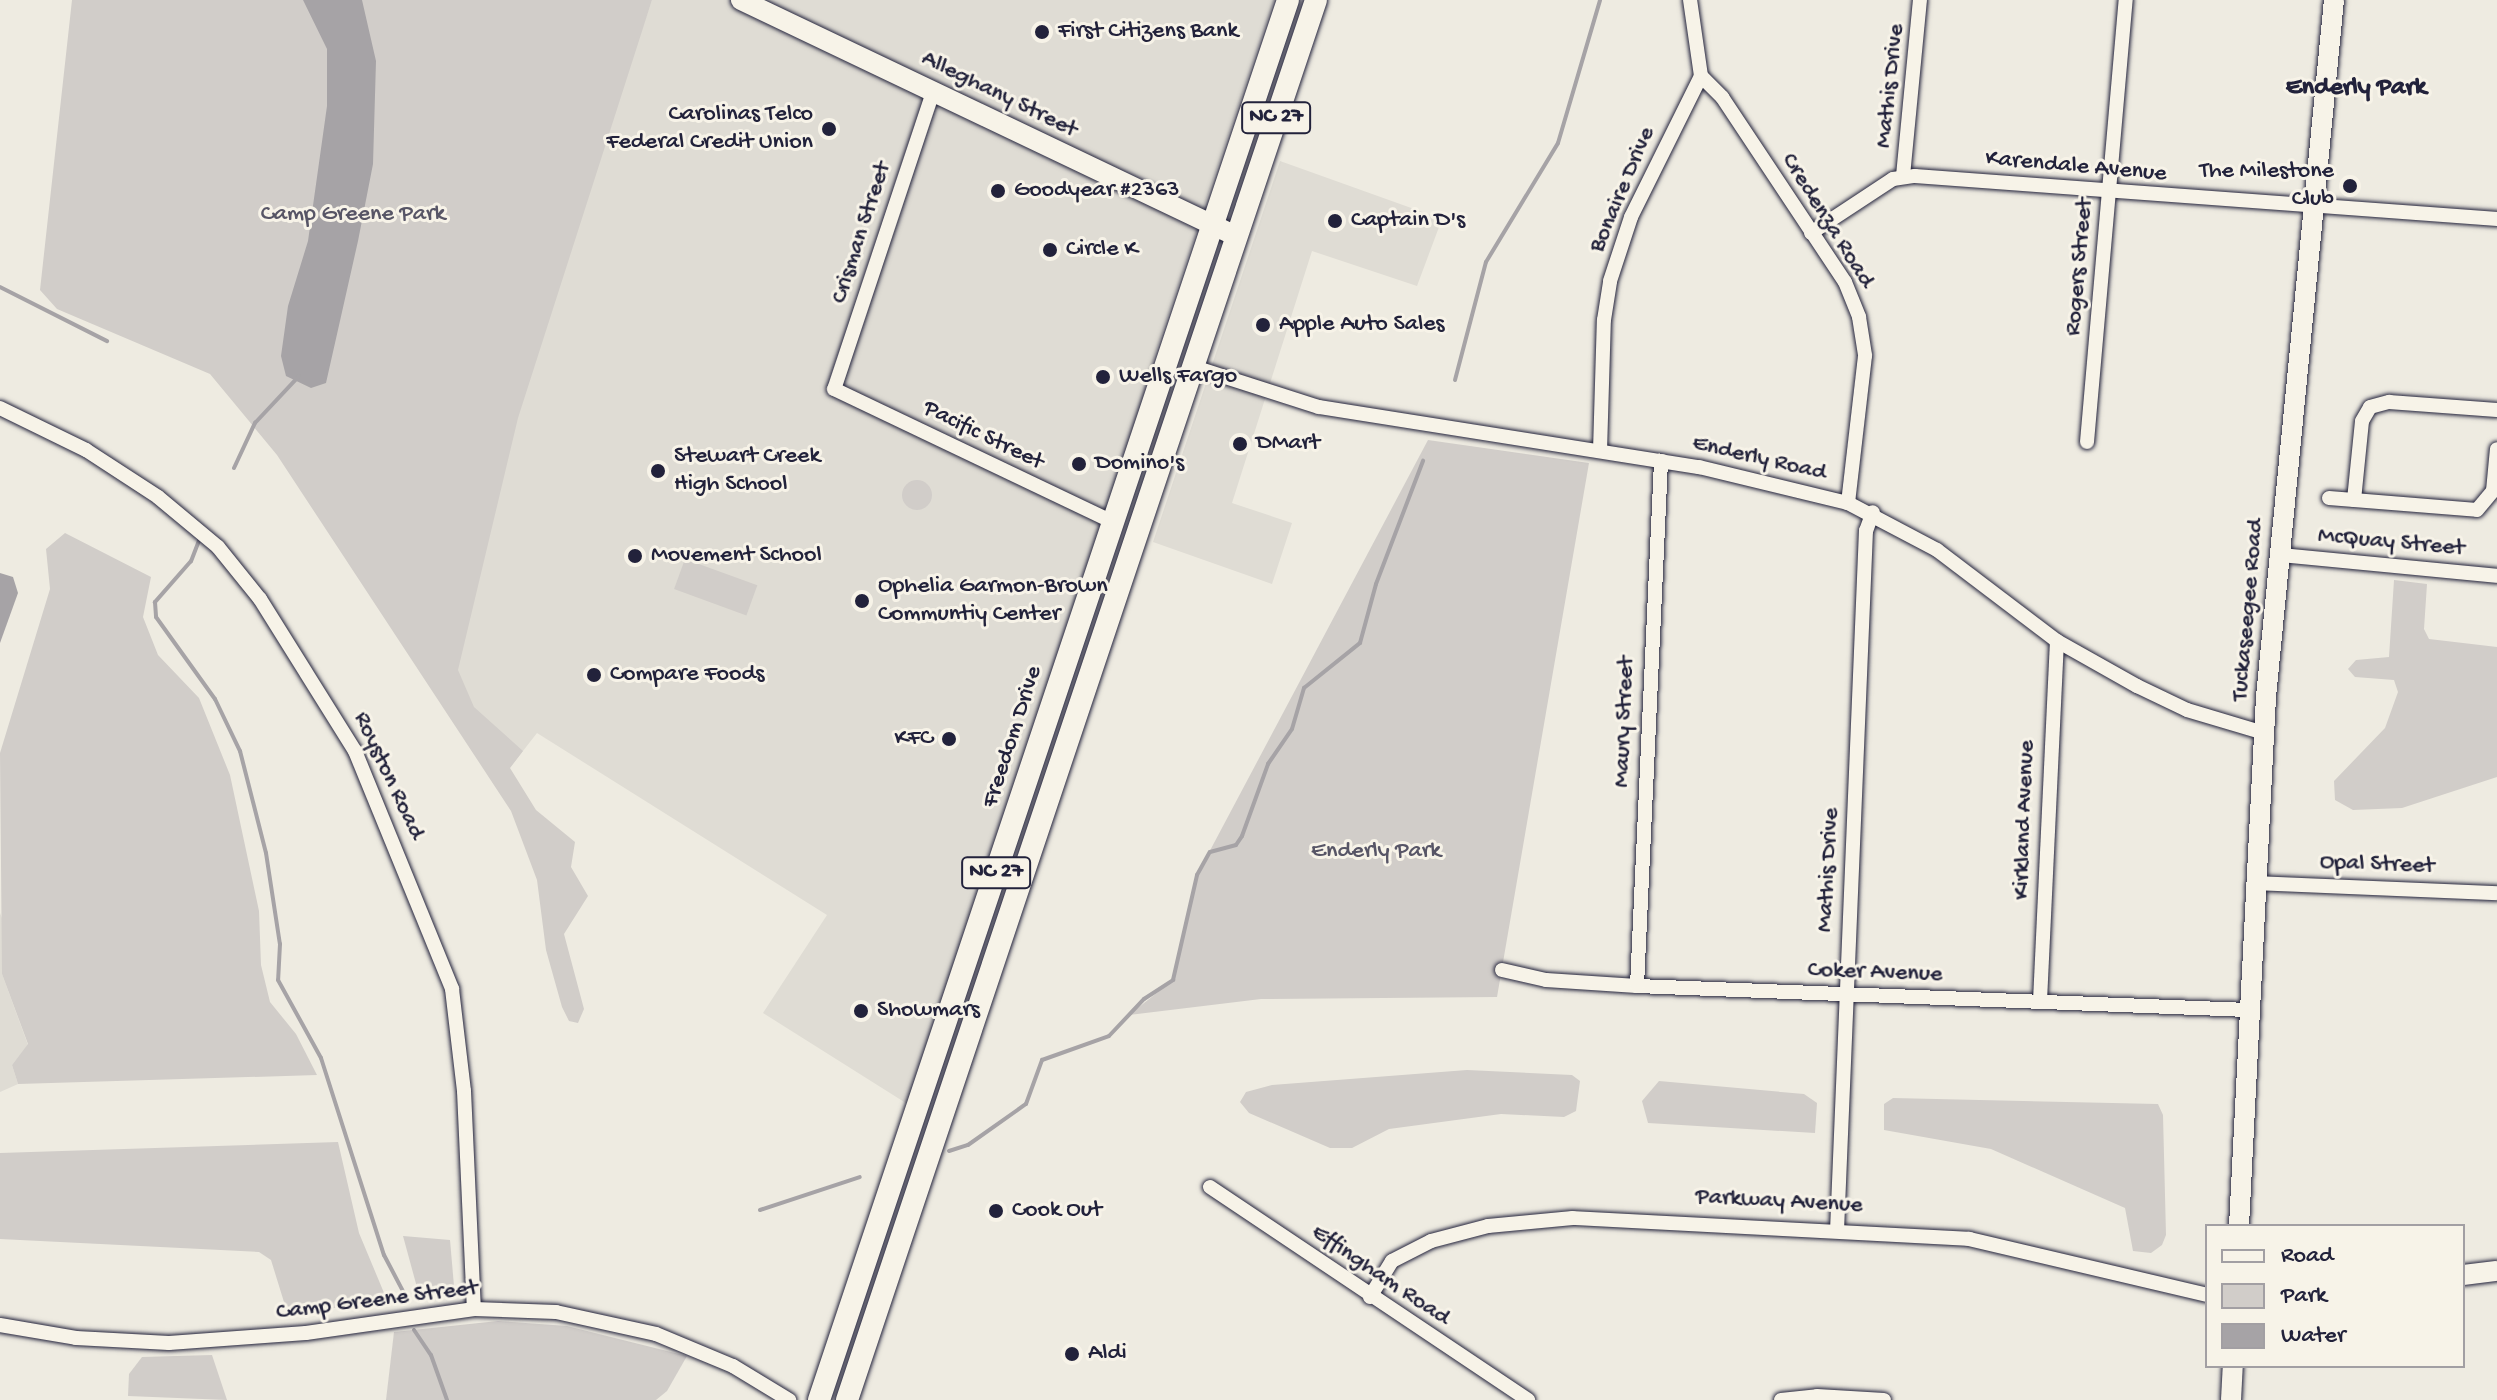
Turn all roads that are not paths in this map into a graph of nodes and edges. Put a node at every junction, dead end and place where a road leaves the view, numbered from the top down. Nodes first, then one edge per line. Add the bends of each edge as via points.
1 (741, 0) edge
2 (1288, 0) edge
3 (1316, 0) edge
4 (1690, 0) edge
5 (1920, 0) edge
6 (2126, 0) edge
7 (2334, 0) edge
8 (1701, 76) junction
9 (933, 92) junction
10 (1903, 176) junction
11 (2109, 193) junction
12 (2315, 205) junction
13 (2497, 219) edge
14 (1211, 226) junction
15 (1811, 233) junction
16 (1236, 236) junction
17 (1191, 366) junction
18 (834, 389) joint
19 (0, 408) edge
20 (2497, 410) edge
21 (2087, 442) dead end
22 (2497, 449) edge
23 (1600, 451) junction
24 (1661, 461) junction
25 (2329, 498) dead end
26 (2354, 500) junction
27 (1848, 503) junction
28 (1873, 512) junction
29 (1113, 522) junction
30 (2280, 555) junction
31 (2497, 576) edge
32 (2057, 641) junction
33 (1093, 661) junction
34 (2264, 733) junction
35 (2255, 883) junction
36 (990, 889) junction
37 (2497, 893) edge
38 (1502, 970) dead end
39 (1637, 986) junction
40 (984, 990) junction
41 (1846, 995) junction
42 (2040, 1001) junction
43 (2249, 1010) junction
44 (1210, 1187) dead end
45 (2239, 1224) edge
46 (1837, 1231) junction
47 (2497, 1271) edge
48 (2465, 1275) edge
49 (2205, 1295) edge
50 (1370, 1297) junction
51 (474, 1309) junction
52 (0, 1325) edge
53 (2233, 1368) edge
54 (789, 1400) edge
55 (819, 1400) edge
56 (847, 1400) edge
57 (1528, 1400) edge
58 (1781, 1400) edge
59 (1884, 1400) edge
60 (2231, 1400) edge

1 - 9 main road, Alleghany Street
2 - 14 main road, Freedom Drive / NC 27
3 - 16 main road, NC 27
4 - 8 street
5 - 10 street, Mathis Drive
6 - 11 street, Rogers Street
7 - 12 main road, Tuckaseegee Road
8 - 15 street, Credenza Road via 1722,97
8 - 23 street, Bonaire Drive via 1631,217 1610,281
9 - 14 main road, Alleghany Street
9 - 18 street, Crisman Street
10 - 11 street, Karendale Avenue
10 - 15 street
11 - 12 street, Karendale Avenue
11 - 21 street, Rogers Street
12 - 13 street, Karendale Avenue
12 - 30 main road, Tuckaseegee Road
14 - 16 main road, Alleghany Street
14 - 29 main road, Freedom Drive / NC 27
15 - 27 street, Credenza Road via 1845,282 1863,336 1862,397
16 - 17 main road, NC 27
17 - 23 street, Enderly Road via 1319,407
17 - 33 main road, NC 27
18 - 29 street, Pacific Street
19 - 51 street, Royston Road via 86,450 158,497 218,547 260,599 355,751 452,989 464,1091
20 - 26 street via 2389,402 2370,407 2362,421
22 - 26 street via 2493,491 2477,510
23 - 24 street, Enderly Road
24 - 27 street, Enderly Road
24 - 39 street, Maury Street
25 - 26 street
27 - 28 street, Enderly Road
28 - 32 street, Enderly Road via 1937,550
28 - 41 street, Mathis Drive via 1866,531
29 - 33 main road via 1125,538 1096,624
29 - 36 main road, Freedom Drive / NC 27
30 - 31 street, McQuay Street
30 - 34 main road, Tuckaseegee Road
32 - 34 street, Enderly Road via 2187,710
32 - 42 street, Kirkland Avenue
33 - 40 main road, NC 27
34 - 35 main road, Tuckaseegee Road
35 - 37 street, Opal Street
35 - 43 main road, Tuckaseegee Road
36 - 40 main road via 992,923 974,977
36 - 55 main road, Freedom Drive / NC 27
38 - 39 street, Coker Avenue via 1546,980
39 - 41 street, Coker Avenue
40 - 56 main road, NC 27
41 - 42 street, Coker Avenue
41 - 46 street, Mathis Drive
42 - 43 street, Coker Avenue
43 - 45 main road, Tuckaseegee Road
44 - 50 street, Effingham Road
46 - 49 street, Parkway Avenue via 1969,1239
46 - 50 street, Parkway Avenue via 1573,1218 1488,1226 1401,1255 1379,1277
47 - 48 main road
50 - 57 street, Effingham Road
51 - 52 street, Camp Greene Street via 306,1333 169,1343 76,1338
51 - 54 street, Camp Greene Street via 556,1312 626,1325 733,1366
53 - 60 main road
58 - 59 street

